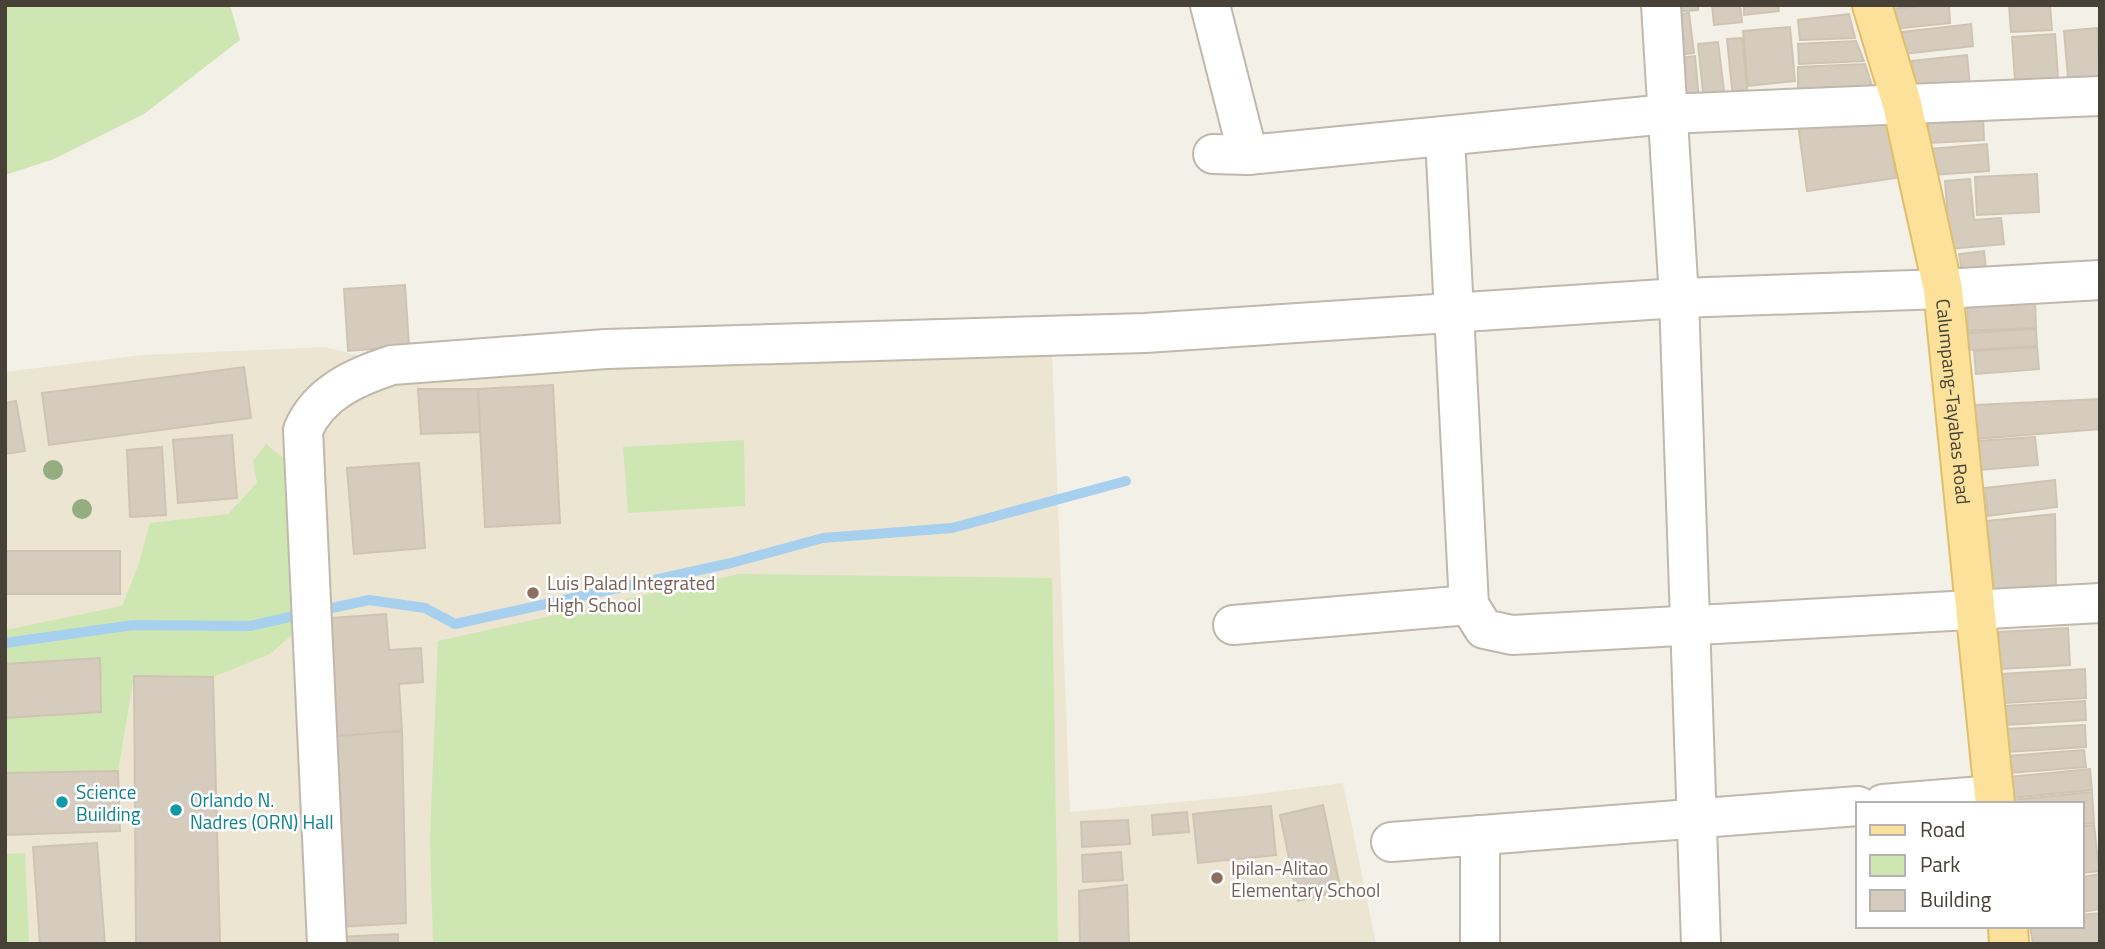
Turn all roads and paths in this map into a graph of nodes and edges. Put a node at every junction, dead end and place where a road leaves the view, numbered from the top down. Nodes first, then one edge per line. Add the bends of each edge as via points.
1 (1210, 5) edge
2 (1661, 5) edge
3 (1872, 5) edge
4 (2100, 96) edge
5 (1902, 104) junction
6 (1667, 114) junction
7 (1445, 137) junction
8 (2100, 280) edge
9 (1943, 289) junction
10 (1679, 298) junction
11 (1453, 313) junction
12 (2100, 603) edge
13 (1469, 604) junction
14 (1977, 610) junction
15 (1233, 625) dead end
16 (1691, 625) junction
17 (1995, 799) edge
18 (1928, 802) edge
19 (1856, 806) edge
20 (1698, 819) junction
21 (1479, 835) junction
22 (1391, 842) dead end
23 (327, 944) edge
24 (1480, 944) edge
25 (1701, 944) edge

1 - 7 street via 1230,154
2 - 6 street
3 - 5 main road, Calumpang-Tayabas Road
4 - 5 street
5 - 6 street
5 - 9 main road, Calumpang-Tayabas Road
6 - 7 street
6 - 10 street
7 - 11 street
8 - 9 street
9 - 10 street
9 - 14 main road, Calumpang-Tayabas Road
10 - 11 street
10 - 16 street
11 - 13 street
11 - 23 street via 1145,333 606,349 392,365 358,377 318,403 303,430
12 - 14 street
13 - 15 street
13 - 16 street via 1484,629 1512,635
14 - 16 street
14 - 17 main road, Calumpang-Tayabas Road
16 - 20 street
17 - 18 street
19 - 20 street
20 - 21 street
20 - 25 street
21 - 22 street
21 - 24 street

